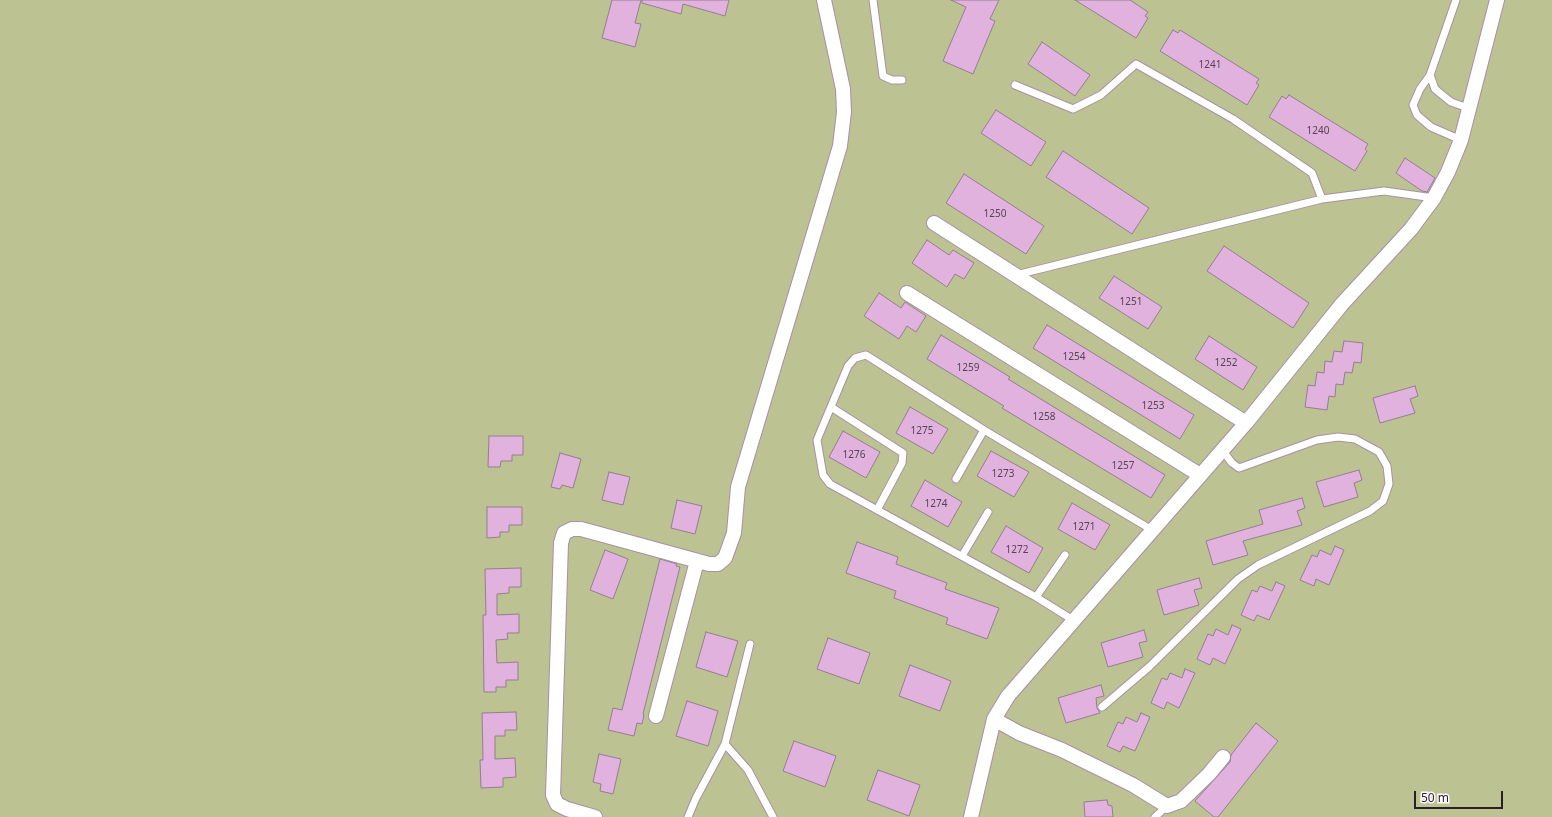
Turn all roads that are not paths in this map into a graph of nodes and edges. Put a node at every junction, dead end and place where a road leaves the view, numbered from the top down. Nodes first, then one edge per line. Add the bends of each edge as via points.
1 (824, 0) edge
2 (874, 0) edge
3 (1456, 0) edge
4 (1497, 0) edge
5 (1430, 75) junction
6 (902, 80) dead end
7 (1015, 85) dead end
8 (1468, 108) junction
9 (1461, 140) junction
10 (1434, 198) junction
11 (1322, 199) junction
12 (934, 223) dead end
13 (1015, 275) junction
14 (907, 293) dead end
15 (831, 407) junction
16 (1246, 423) junction
17 (984, 430) junction
18 (1222, 450) junction
19 (1200, 475) junction
20 (956, 479) dead end
21 (877, 510) junction
22 (988, 512) dead end
23 (1152, 530) junction
24 (962, 556) junction
25 (1065, 556) dead end
26 (698, 561) junction
27 (1036, 597) junction
28 (1073, 620) junction
29 (750, 644) dead end
30 (1102, 707) dead end
31 (656, 716) dead end
32 (994, 719) junction
33 (725, 744) junction
34 (1223, 757) dead end
35 (1167, 806) junction
36 (595, 817) edge
37 (688, 817) edge
38 (773, 817) edge
39 (971, 817) edge
40 (1155, 817) edge

1 - 26 street via 843,89 844,112 840,146 738,487 734,533 725,558 718,564
2 - 6 lane via 883,76 892,80
3 - 5 lane
4 - 8 street
5 - 8 lane via 1435,89 1451,102
5 - 9 lane via 1420,88 1413,105 1417,115 1431,127
7 - 11 lane via 1073,109 1101,95 1136,64 1233,119 1312,173
8 - 9 street
9 - 10 street
10 - 11 lane via 1384,191
10 - 16 street via 1411,230 1342,304
11 - 13 lane
12 - 13 street
13 - 16 street
14 - 19 street
15 - 17 lane via 848,366 855,358 866,355
15 - 21 lane via 817,440 823,474 830,484
15 - 21 lane via 903,453 902,463
16 - 18 street
17 - 20 lane
17 - 23 lane
18 - 19 street
18 - 30 lane via 1239,468 1317,440 1338,437 1354,439 1379,452 1387,466 1389,484 1383,501 1370,511 1258,565 1238,579 1149,667
19 - 23 street
21 - 24 lane
22 - 24 lane
23 - 28 street
24 - 27 lane
25 - 27 lane
26 - 31 street
26 - 36 street via 581,529 572,529 564,533 561,543 553,795 557,804 567,810
27 - 28 lane
28 - 32 street via 1008,696
29 - 33 lane
32 - 35 street via 1133,785
32 - 39 street
33 - 37 lane
33 - 38 lane via 748,770
34 - 35 street via 1181,801
35 - 40 lane

